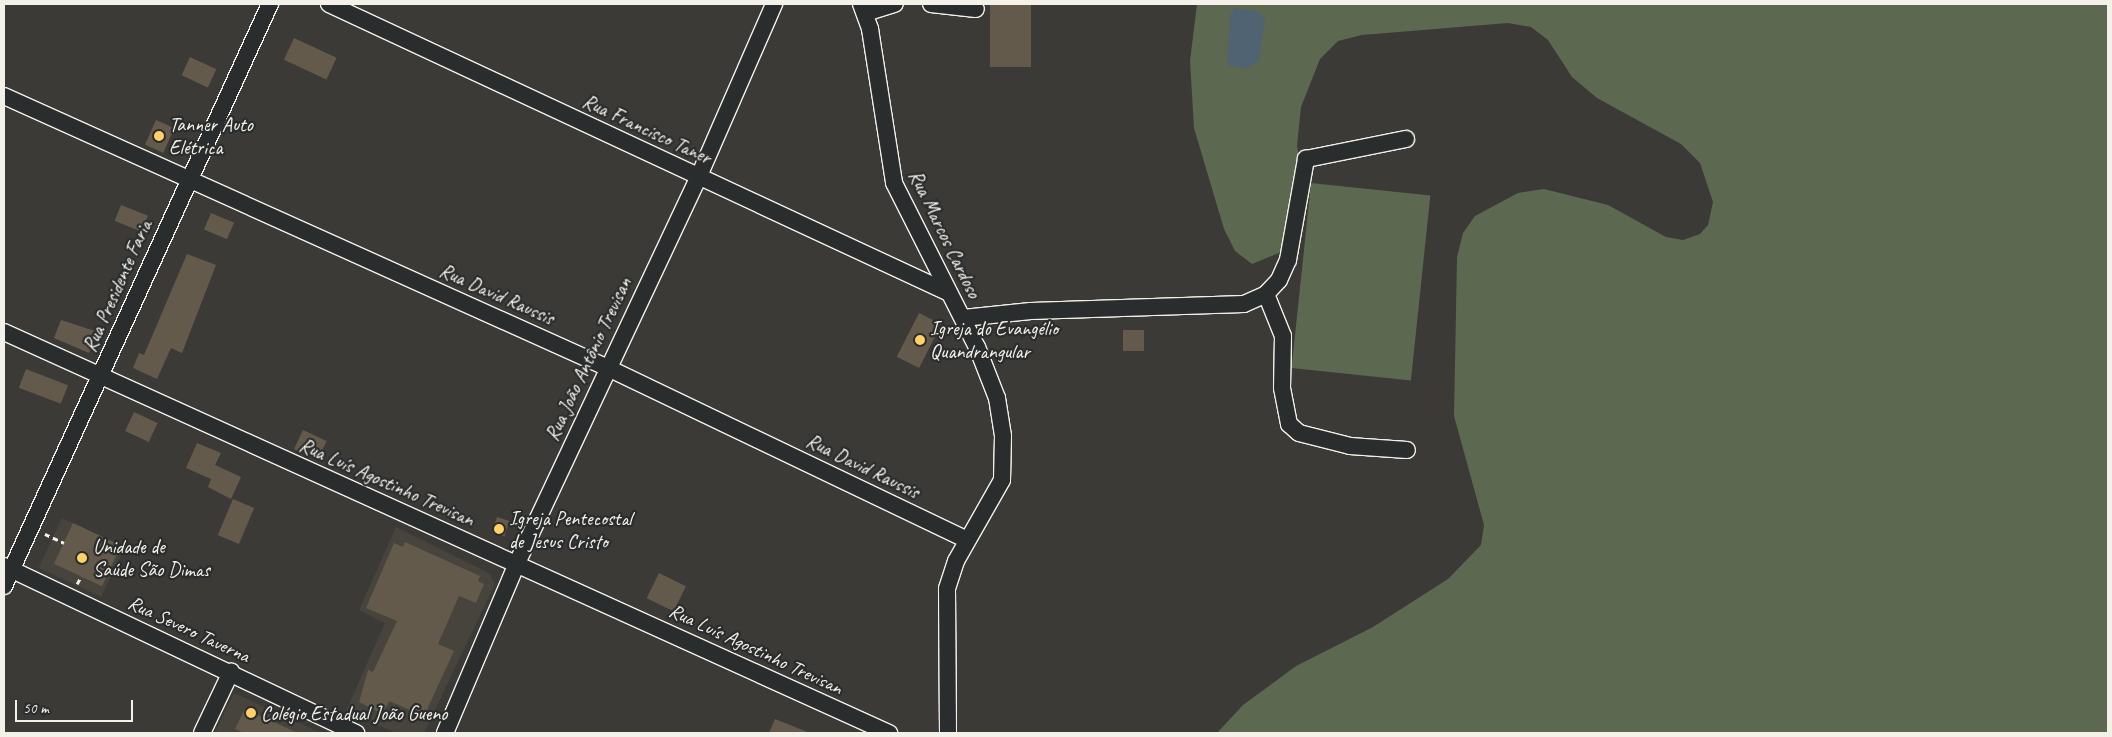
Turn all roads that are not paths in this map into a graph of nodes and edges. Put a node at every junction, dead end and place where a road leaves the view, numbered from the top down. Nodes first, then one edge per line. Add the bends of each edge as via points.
1 (270, 4) edge
2 (329, 4) edge
3 (774, 4) edge
4 (895, 4) edge
5 (931, 4) edge
6 (863, 8) edge
7 (976, 10) dead end
8 (4, 96) edge
9 (1406, 139) dead end
10 (700, 176) junction
11 (190, 178) junction
12 (948, 292) junction
13 (1266, 294) junction
14 (963, 318) junction
15 (4, 332) edge
16 (606, 367) junction
17 (101, 374) junction
18 (1408, 450) dead end
19 (967, 540) junction
20 (517, 563) junction
21 (8, 568) edge
22 (4, 586) edge
23 (231, 672) junction
24 (202, 733) edge
25 (356, 733) edge
26 (445, 733) edge
27 (889, 733) edge
28 (948, 733) edge

1 - 11 street, Rua Presidente Faria
2 - 10 street, Rua Francisco Taner
3 - 10 street, Rua João Antônio Trevisan
4 - 6 street
5 - 7 street
6 - 12 street, Rua Marcos Cardoso via 890,168 900,199
8 - 11 street, Rua David Raussis
9 - 13 street via 1306,159 1296,233 1279,280
10 - 12 street, Rua Francisco Taner
10 - 16 street, Rua João Antônio Trevisan
11 - 16 street, Rua David Raussis
11 - 17 street, Rua Presidente Faria
12 - 14 street, Rua Marcos Cardoso
13 - 14 street via 1244,304 1216,307 1031,311
13 - 18 street via 1283,336 1282,388 1289,424 1299,433 1350,446
14 - 19 street, Rua Marcos Cardoso via 997,398 1004,465 997,492
15 - 17 street, Rua Luís Agostinho Trevisan
16 - 19 street, Rua David Raussis
16 - 20 street, Rua João Antônio Trevisan
17 - 20 street, Rua Luís Agostinho Trevisan
17 - 21 street, Rua Presidente Faria
19 - 28 street, Rua Marcos Cardoso via 947,589
20 - 26 street, Rua João Antônio Trevisan
20 - 27 street, Rua Luís Agostinho Trevisan
21 - 22 street, Rua Presidente Faria
21 - 23 street, Rua Severo Taverna
23 - 24 street
23 - 25 street, Rua Severo Taverna

